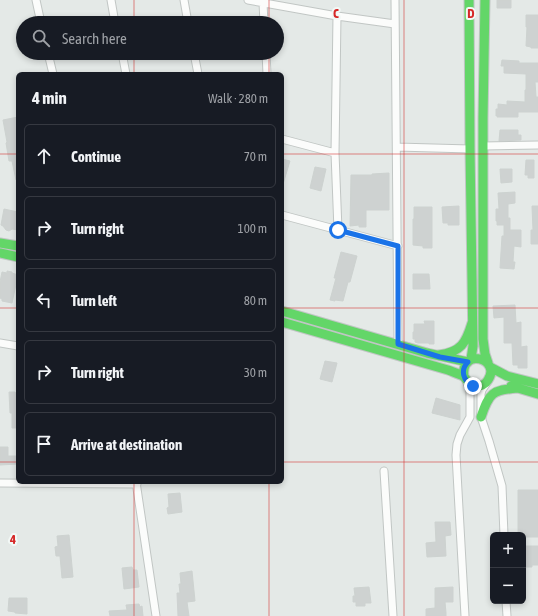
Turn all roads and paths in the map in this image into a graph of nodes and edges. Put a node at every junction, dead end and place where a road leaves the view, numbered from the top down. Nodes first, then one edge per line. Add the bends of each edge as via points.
1 (36, 0) edge
2 (111, 0) edge
3 (184, 0) edge
4 (248, 0) edge
5 (396, 0) edge
6 (469, 0) edge
7 (485, 0) edge
8 (263, 3) junction
9 (39, 16) edge
10 (114, 16) edge
11 (187, 16) edge
12 (264, 16) edge
13 (337, 16) junction
14 (395, 24) junction
15 (50, 60) edge
16 (123, 60) edge
17 (195, 60) edge
18 (266, 60) edge
19 (52, 72) edge
20 (126, 72) edge
21 (198, 72) edge
22 (267, 72) edge
23 (284, 140) edge
24 (538, 145) edge
25 (483, 146) junction
26 (397, 147) junction
27 (470, 149) junction
28 (335, 153) junction
29 (284, 215) edge
30 (338, 230) junction
31 (0, 243) edge
32 (16, 246) edge
33 (398, 246) junction
34 (0, 253) edge
35 (16, 257) edge
36 (284, 313) edge
37 (284, 323) edge
38 (472, 323) junction
39 (0, 343) edge
40 (398, 344) junction
41 (16, 346) edge
42 (434, 355) junction
43 (470, 360) junction
44 (489, 365) junction
45 (465, 379) junction
46 (486, 383) junction
47 (538, 384) edge
48 (518, 388) junction
49 (538, 394) edge
50 (470, 417) junction
51 (481, 417) junction
52 (384, 471) dead end
53 (0, 483) edge
54 (16, 483) edge
55 (137, 484) edge
56 (504, 532) edge
57 (506, 604) edge
58 (156, 616) edge
59 (393, 616) edge
60 (465, 616) edge
61 (507, 616) edge

1 - 9 street
2 - 10 street
3 - 11 street
4 - 8 street
5 - 14 street
6 - 27 main road
7 - 25 main road
8 - 12 street
8 - 13 street
13 - 14 street
13 - 28 street
14 - 26 street
15 - 19 street
16 - 20 street
17 - 21 street
18 - 22 street
23 - 28 street
24 - 25 street
25 - 44 main road via 484,339
26 - 27 street
26 - 33 street
27 - 38 main road
28 - 30 street
29 - 30 street
30 - 33 street
31 - 32 main road
33 - 40 street
34 - 35 main road
36 - 40 main road
37 - 45 main road via 440,367
38 - 42 main road via 468,337 460,348
38 - 43 main road via 473,346
39 - 41 street
40 - 42 main road
42 - 43 main road
43 - 44 main road via 480,358
43 - 45 main road via 464,369
44 - 46 main road via 491,376
44 - 47 main road via 497,372
45 - 46 main road via 469,384 477,386
45 - 50 street via 470,389
46 - 48 main road
46 - 51 street via 481,394
48 - 49 main road
48 - 51 main road via 504,388 490,395
50 - 51 street
50 - 60 street via 456,444
51 - 56 street via 502,486
52 - 59 street
53 - 54 street
55 - 58 street
57 - 61 street

